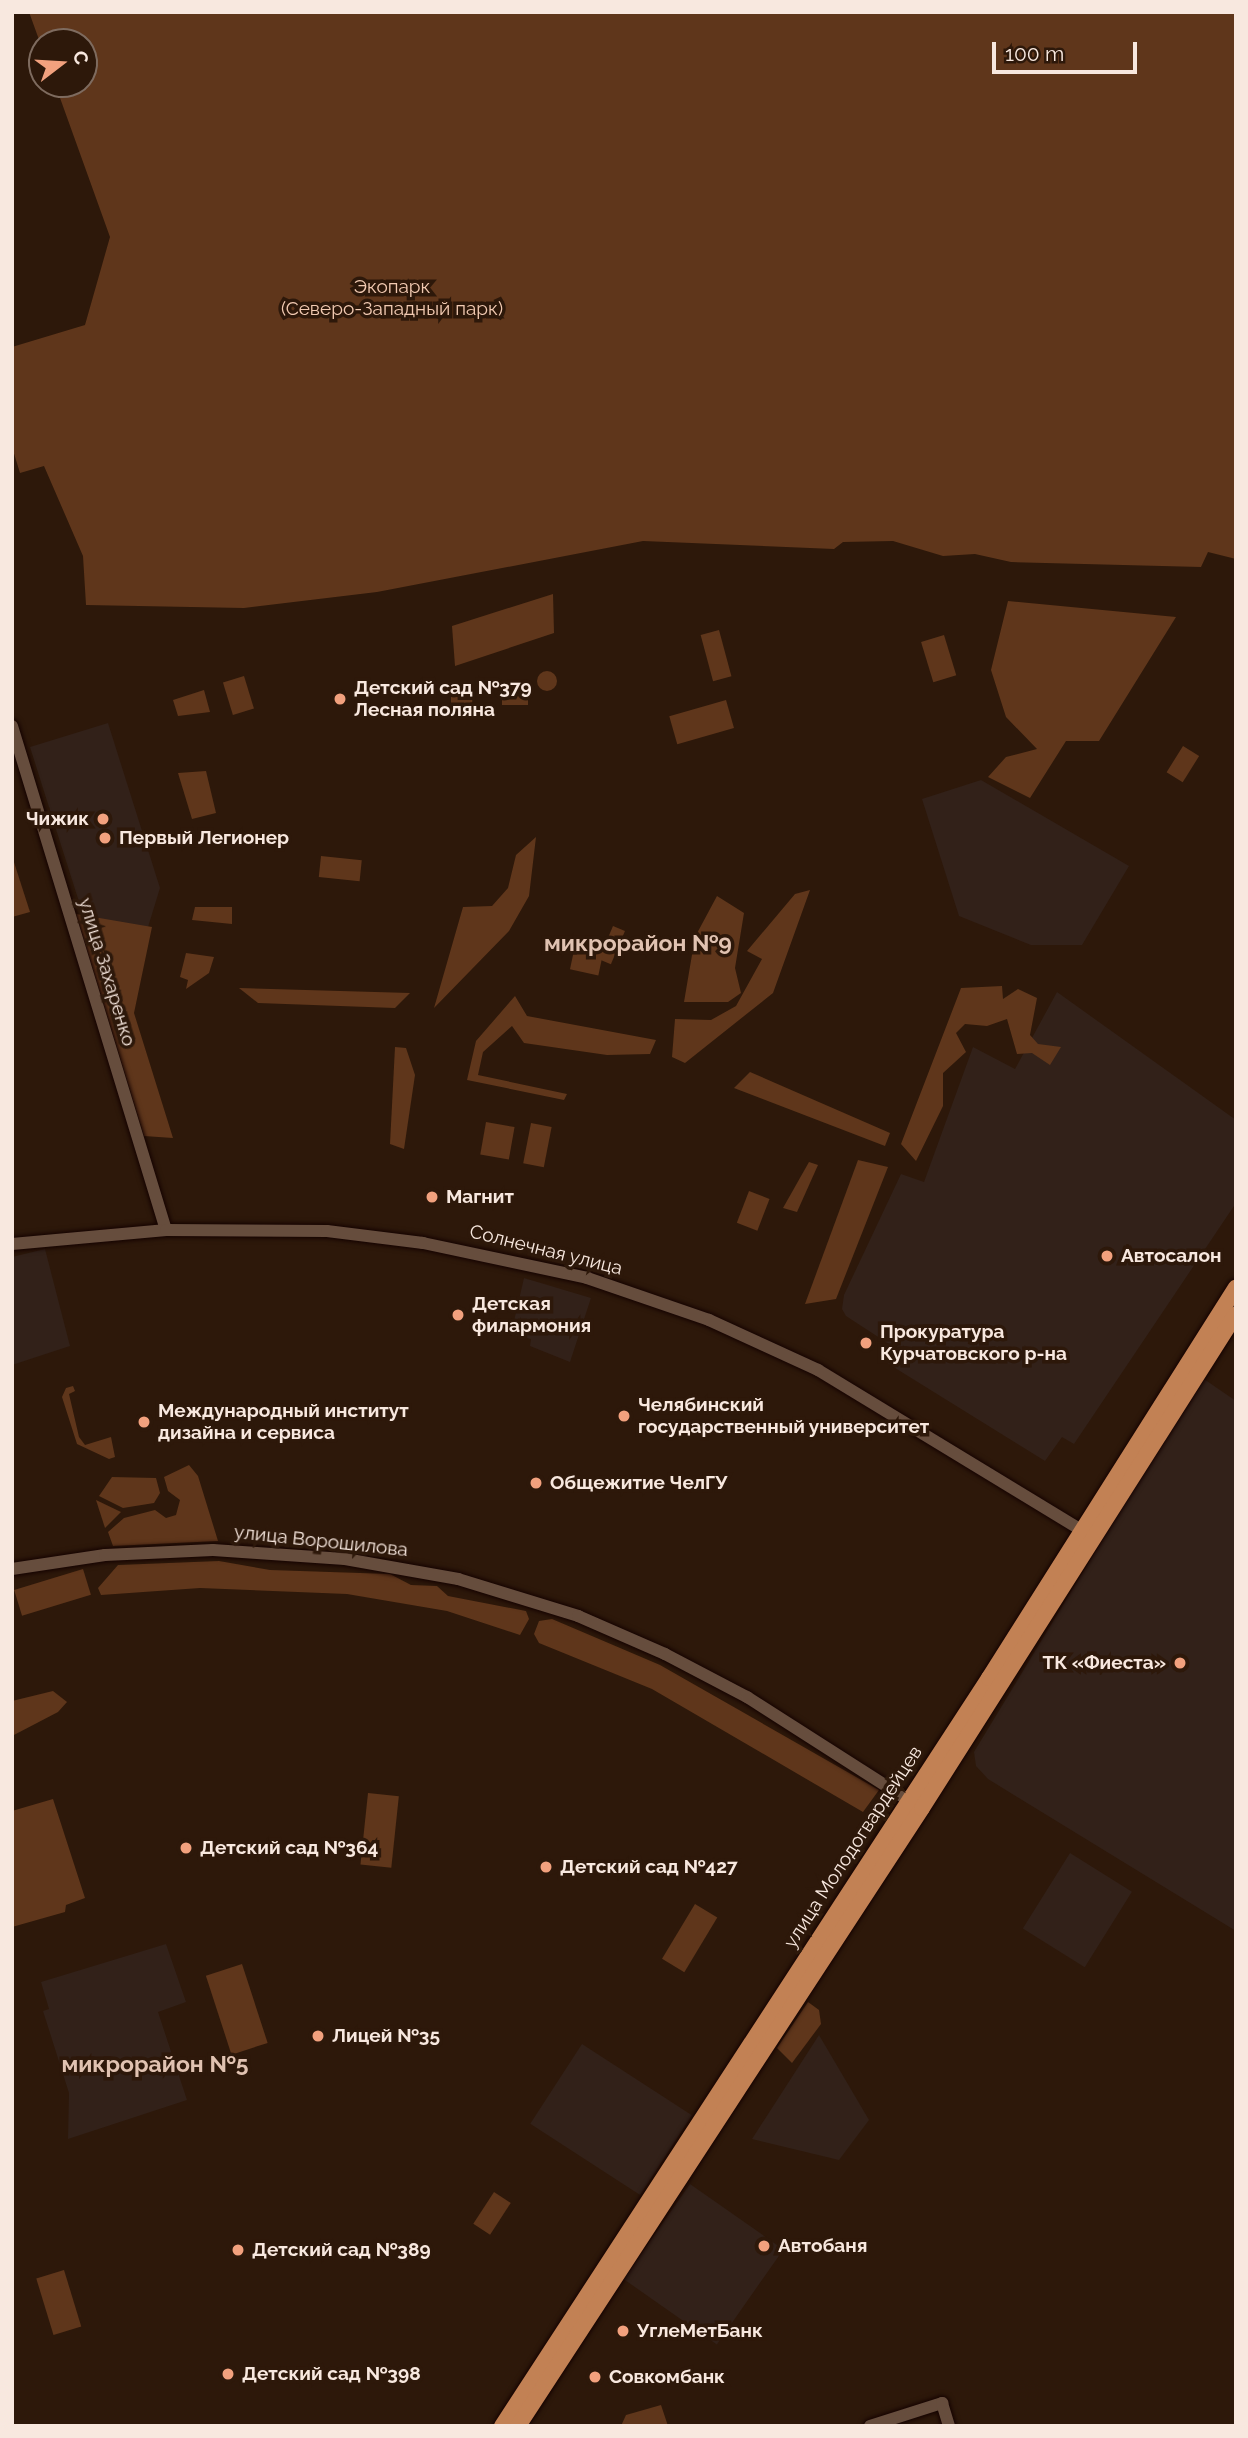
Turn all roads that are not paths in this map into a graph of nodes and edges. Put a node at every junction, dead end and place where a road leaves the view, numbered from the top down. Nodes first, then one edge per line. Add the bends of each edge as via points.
1 (12, 726) edge
2 (166, 1230) junction
3 (12, 1244) edge
4 (1234, 1293) edge
5 (1236, 1314) edge
6 (1088, 1534) junction
7 (12, 1569) edge
8 (915, 1804) junction
9 (694, 2141) junction
10 (502, 2426) edge
11 (518, 2426) edge
12 (870, 2426) edge
13 (949, 2426) edge

1 - 2 street, улица Захаренко
2 - 3 street, Солнечная улица
2 - 6 street, Солнечная улица via 273,1229 380,1236 587,1278 709,1321 818,1370
4 - 6 main road, улица Молодогвардейцев
5 - 6 main road, улица Молодогвардейцев
6 - 8 main road, улица Молодогвардейцев
7 - 8 street, улица Ворошилова via 105,1555 213,1550 345,1559 458,1579 558,1609 673,1658 747,1697
8 - 9 main road, улица Молодогвардейцев
9 - 10 main road, улица Молодогвардейцев
9 - 11 main road, улица Молодогвардейцев
12 - 13 street via 942,2403

